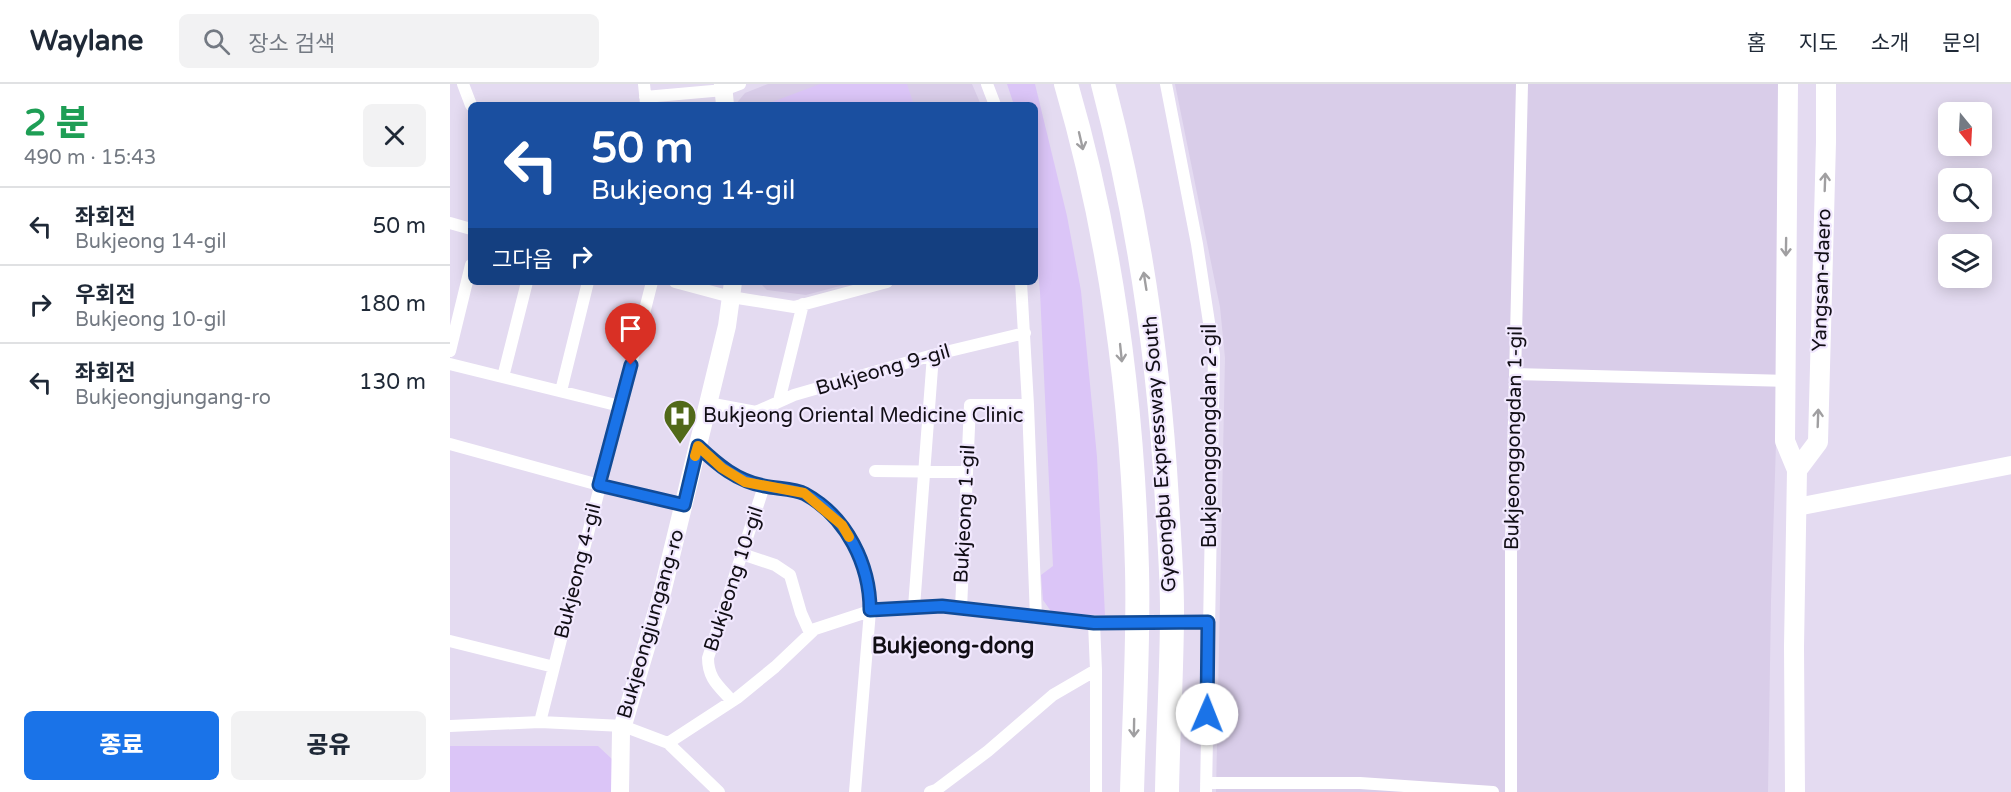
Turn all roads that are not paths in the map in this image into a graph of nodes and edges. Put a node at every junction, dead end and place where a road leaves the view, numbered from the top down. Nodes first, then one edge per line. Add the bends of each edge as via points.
1 (462, 84) edge
2 (987, 84) edge
3 (1066, 84) edge
4 (1103, 84) edge
5 (1166, 84) edge
6 (1522, 84) edge
7 (1788, 84) edge
8 (1826, 84) edge
9 (728, 91) edge
10 (645, 95) edge
11 (470, 102) edge
12 (994, 102) edge
13 (450, 223) edge
14 (468, 228) edge
15 (468, 277) edge
16 (527, 285) edge
17 (587, 285) edge
18 (651, 285) edge
19 (699, 285) edge
20 (876, 285) edge
21 (1021, 285) edge
22 (732, 289) edge
23 (803, 304) junction
24 (1024, 333) junction
25 (450, 351) edge
26 (933, 354) junction
27 (450, 364) edge
28 (1515, 374) junction
29 (503, 377) junction
30 (1785, 381) junction
31 (561, 391) junction
32 (779, 401) junction
33 (708, 404) junction
34 (1028, 405) junction
35 (620, 406) junction
36 (450, 444) edge
37 (698, 446) junction
38 (2011, 465) edge
39 (1797, 470) junction
40 (875, 471) dead end
41 (924, 472) junction
42 (967, 472) junction
43 (599, 485) junction
44 (764, 486) junction
45 (684, 505) junction
46 (1797, 507) junction
47 (742, 554) junction
48 (914, 607) junction
49 (961, 609) junction
50 (870, 610) junction
51 (1036, 618) junction
52 (1208, 622) junction
53 (1094, 623) junction
54 (810, 633) junction
55 (450, 641) edge
56 (554, 667) junction
57 (1096, 670) junction
58 (732, 701) junction
59 (540, 722) junction
60 (450, 726) edge
61 (622, 726) junction
62 (668, 743) junction
63 (1206, 788) edge
64 (620, 792) edge
65 (719, 792) edge
66 (855, 792) edge
67 (930, 792) edge
68 (1096, 792) edge
69 (1132, 792) edge
70 (1167, 792) edge
71 (1493, 792) edge
72 (1511, 792) edge
73 (1795, 792) edge

1 - 11 street
2 - 12 street
3 -> 69 highway via 1093,190 1121,348 1137,568
70 -> 4 highway, Gyeongbu Expressway South via 1171,570 1164,452 1153,332 1125,173
5 - 52 street, Bukjeonggongdan 2-gil via 1214,355
6 - 28 street, Bukjeonggongdan 1-gil
7 -> 30 main road, Yangsan-daero
39 -> 8 main road, Yangsan-daero via 1818,442
9 - 10 street
13 - 14 street
15 - 25 street
16 - 29 street
17 - 31 street
18 - 35 street, Bukjeong 4-gil
19 - 22 street
20 - 23 street
21 - 24 street
22 - 23 street via 794,307
22 - 33 street, Bukjeongjungang-ro
23 - 32 street
24 - 26 street, Bukjeong 9-gil
24 - 34 street
26 - 32 street, Bukjeong 9-gil
26 - 41 street
27 - 29 street
28 - 30 street
28 - 72 street, Bukjeonggongdan 1-gil
29 - 31 street
30 - 39 main road, Yangsan-daero via 1785,441
31 - 35 street
32 - 33 street, Bukjeong 9-gil via 756,412
33 - 37 street, Bukjeongjungang-ro
34 - 42 street, Bukjeong 1-gil via 970,405
34 - 51 street
35 - 43 street, Bukjeong 4-gil
36 - 43 street
37 - 44 street, Bukjeong 10-gil via 745,482
37 - 45 street, Bukjeongjungang-ro
38 - 46 street
39 - 46 main road, Yangsan-daero
40 - 41 street
41 - 42 street
41 - 48 street
42 - 49 street, Bukjeong 1-gil
43 - 45 street
43 - 56 street, Bukjeong 4-gil
44 - 47 street, Bukjeong 10-gil
44 - 50 street, Bukjeong 10-gil via 804,493 842,525 858,554 870,591
45 - 61 street, Bukjeongjungang-ro
46 - 73 main road, Yangsan-daero
47 - 54 street via 775,565 790,575
47 - 58 street, Bukjeong 10-gil via 708,658 708,671
48 - 49 street
48 - 50 street
49 - 51 street
50 - 54 street
50 - 66 street, Bukjeong 10-gil
51 - 53 street
52 - 53 street
52 - 63 street, Bukjeonggongdan 2-gil
53 - 57 street
54 - 58 street via 775,668
55 - 56 street
56 - 59 street, Bukjeong 4-gil
57 - 67 street via 1053,695 988,751
57 - 68 street
58 - 62 street
59 - 60 street
59 - 61 street
61 - 62 street
61 - 64 street, Bukjeongjungang-ro
62 - 65 street
63 - 71 street via 1360,783

